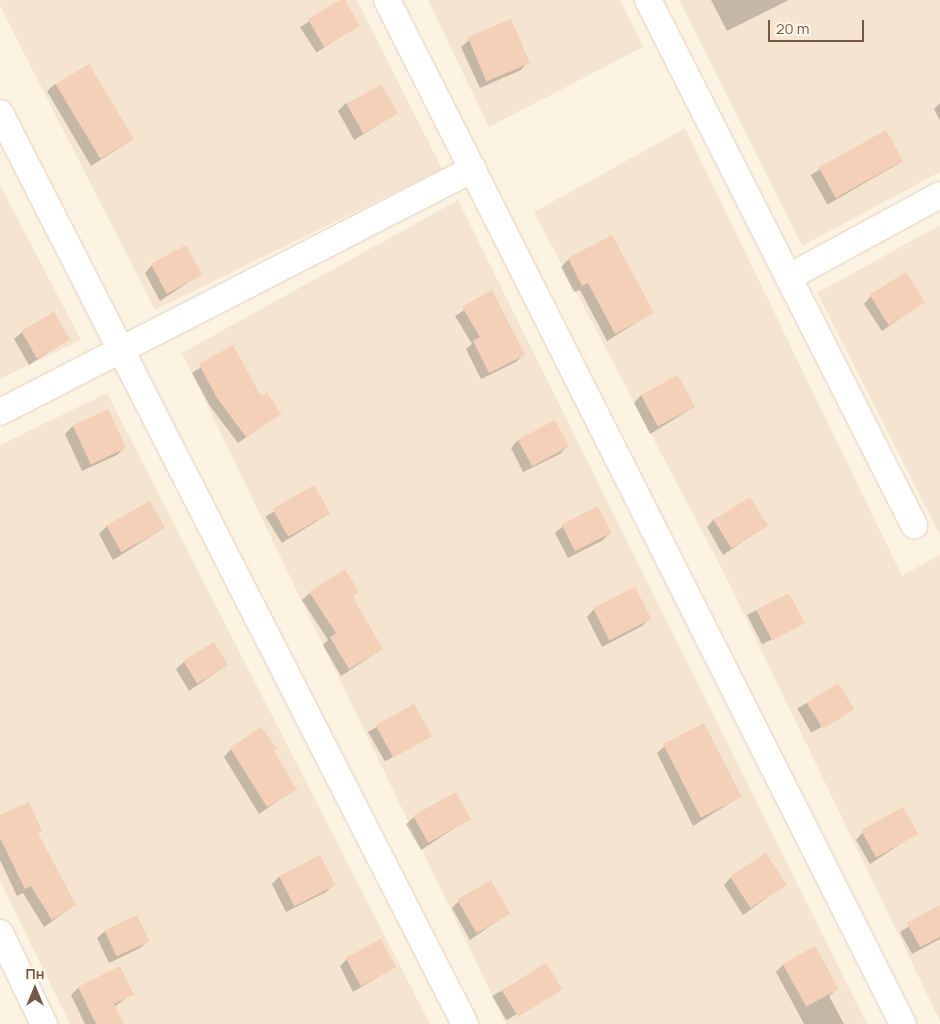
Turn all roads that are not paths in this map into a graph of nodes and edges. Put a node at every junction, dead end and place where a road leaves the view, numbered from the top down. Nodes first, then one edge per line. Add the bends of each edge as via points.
1 (387, 0) edge
2 (648, 0) edge
3 (0, 113) edge
4 (473, 169) junction
5 (940, 195) edge
6 (789, 277) junction
7 (122, 351) junction
8 (0, 412) edge
9 (914, 525) dead end
10 (0, 933) edge
11 (44, 1024) edge
12 (465, 1024) edge
13 (903, 1024) edge

1 - 4 street
2 - 6 street
3 - 7 street
4 - 7 street
4 - 13 street
5 - 6 street
6 - 9 street
7 - 8 street
7 - 12 street
10 - 11 street

